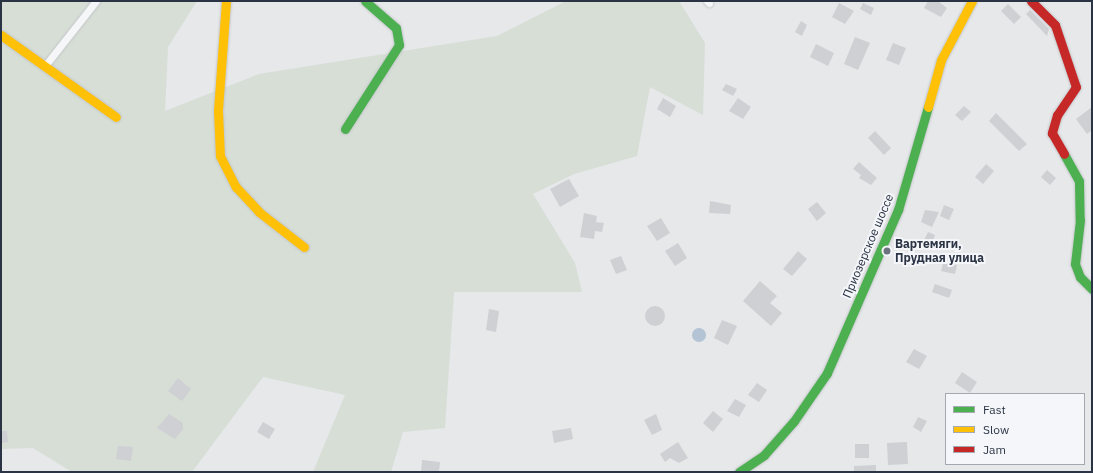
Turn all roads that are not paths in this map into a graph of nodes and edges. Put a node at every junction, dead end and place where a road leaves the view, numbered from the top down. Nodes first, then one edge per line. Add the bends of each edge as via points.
1 (96, 1) edge
2 (226, 1) edge
3 (364, 1) edge
4 (972, 1) edge
5 (1031, 1) edge
6 (1, 35) edge
7 (44, 67) junction
8 (116, 117) dead end
9 (345, 129) dead end
10 (304, 247) dead end
11 (1092, 289) edge
12 (739, 472) edge

1 - 7 street
2 - 10 street via 218,110 220,156 236,187 259,212
3 - 9 street via 396,28 400,45
4 - 12 street, Приозерское шоссе via 941,60 898,210 827,373 794,421 764,455
5 - 11 street via 1055,25 1076,87 1057,115 1052,133 1079,181 1080,220 1075,264 1080,277
6 - 7 street
7 - 8 street

